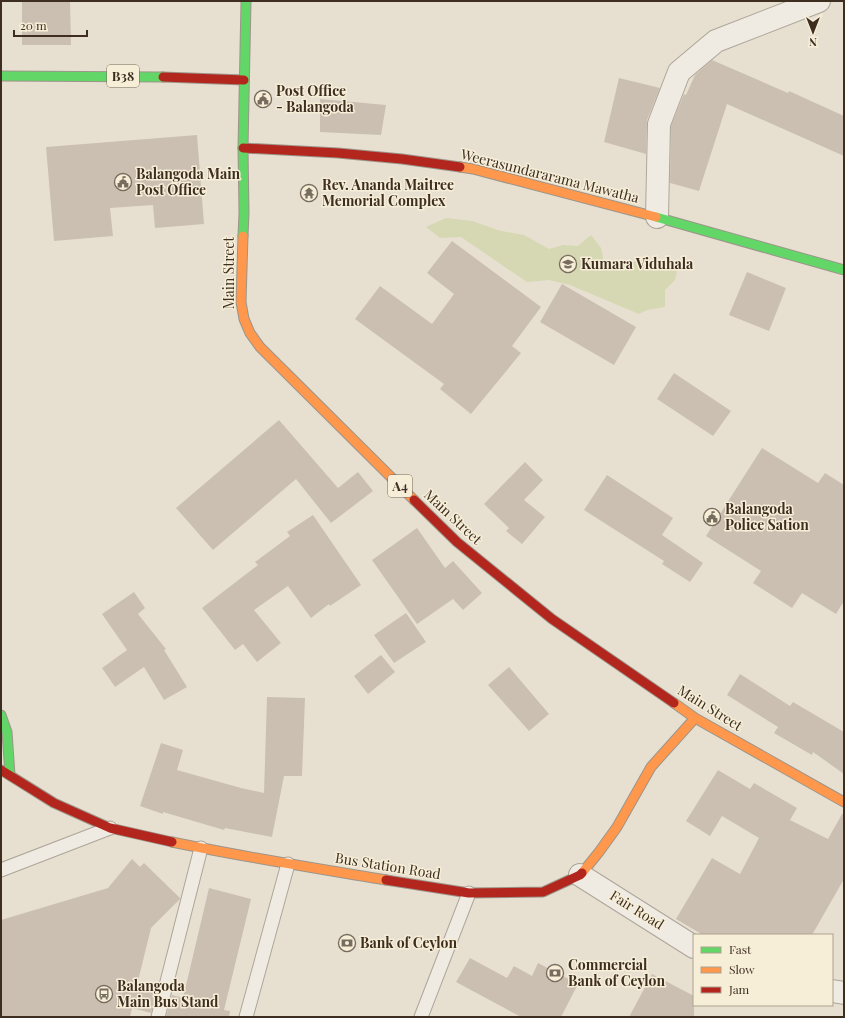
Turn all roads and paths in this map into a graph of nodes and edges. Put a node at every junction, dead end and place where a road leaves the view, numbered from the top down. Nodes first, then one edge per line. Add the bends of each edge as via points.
1 (246, 1) edge
2 (820, 1) edge
3 (1, 76) edge
4 (244, 80) junction
5 (243, 148) junction
6 (657, 217) junction
7 (844, 270) edge
8 (1, 715) edge
9 (695, 718) junction
10 (1, 770) edge
11 (10, 775) junction
12 (844, 802) edge
13 (110, 828) junction
14 (201, 848) junction
15 (288, 864) junction
16 (1, 870) edge
17 (580, 875) junction
18 (469, 893) junction
19 (693, 946) edge
20 (833, 991) edge
21 (844, 993) edge
22 (158, 1017) edge
23 (246, 1017) edge
24 (421, 1017) edge

1 - 4 main road, Main Street / A4
2 - 6 street via 716,41 680,72 659,124
3 - 4 main road, B38
4 - 5 main road, Main Street / A4
5 - 6 main road, Weerasundararama Mawatha via 338,153 473,169
5 - 9 main road, Main Street / A4 via 241,302 244,319 260,347 457,542 552,619
6 - 7 main road, Weerasundararama Mawatha
8 - 11 main road via 7,732
9 - 12 main road, Main Street / A4
9 - 17 main road, Bus Station Road via 651,768 617,827
10 - 11 main road, Bus Station Road
11 - 13 main road, Bus Station Road via 54,803
13 - 14 main road, Bus Station Road
13 - 16 lane
14 - 15 main road, Bus Station Road
14 - 22 lane
15 - 18 main road, Bus Station Road
15 - 23 lane
17 - 18 main road, Bus Station Road via 543,892
17 - 19 street, Fair Road
18 - 24 lane
20 - 21 street

